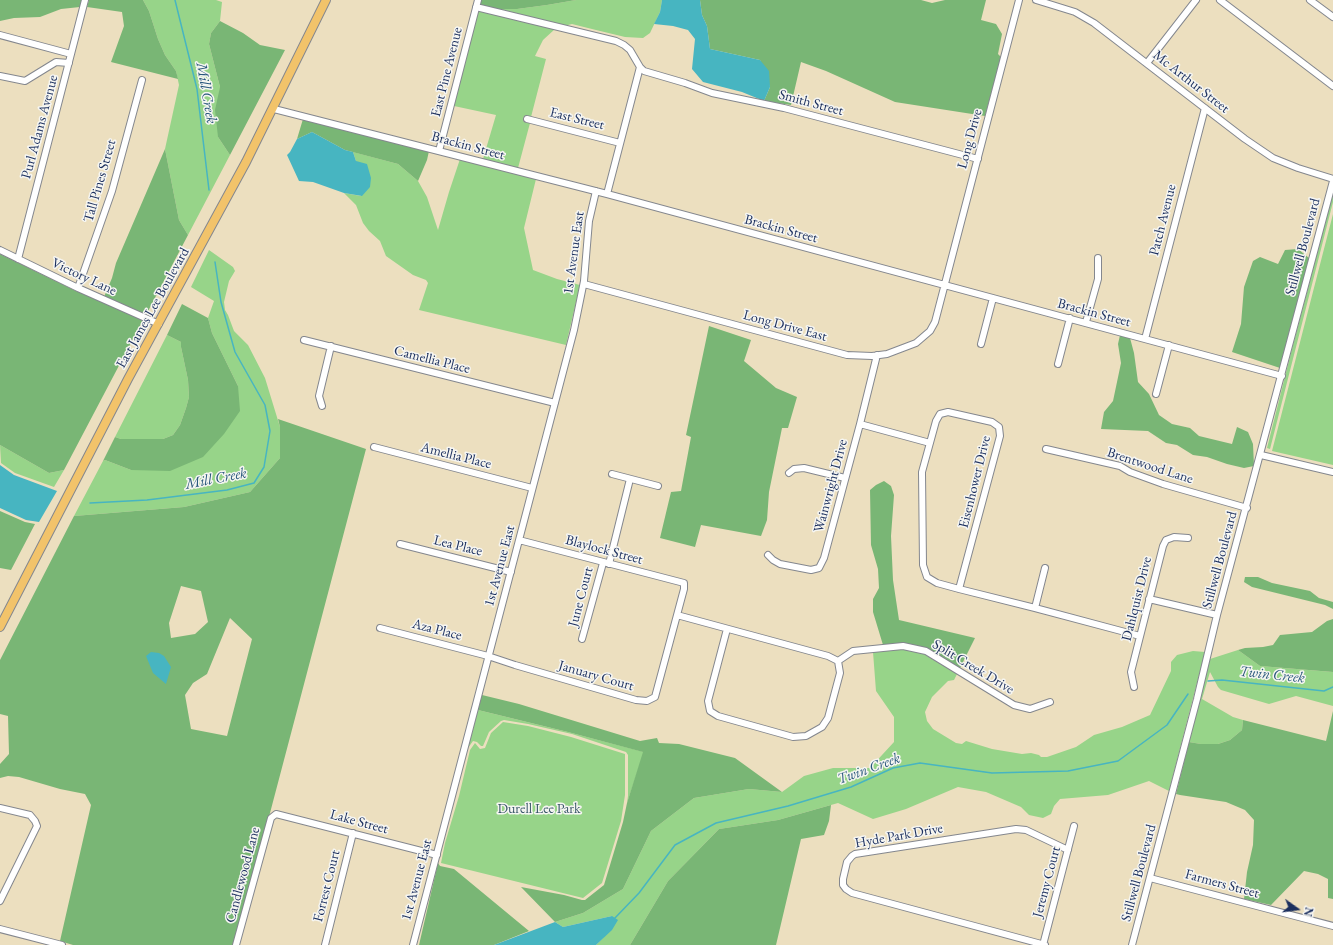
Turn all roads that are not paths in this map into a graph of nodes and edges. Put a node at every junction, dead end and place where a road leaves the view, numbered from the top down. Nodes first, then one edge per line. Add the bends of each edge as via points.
1 (85, 0) edge
2 (326, 0) edge
3 (478, 0) edge
4 (1019, 0) edge
5 (1036, 0) edge
6 (1196, 0) edge
7 (1220, 0) edge
8 (1310, 0) edge
9 (476, 8) junction
10 (1333, 17) edge
11 (0, 36) edge
12 (71, 54) junction
13 (67, 63) junction
14 (1147, 63) junction
15 (640, 67) junction
16 (0, 76) edge
17 (142, 80) dead end
18 (1333, 86) edge
19 (1205, 108) junction
20 (274, 109) junction
21 (527, 119) dead end
22 (620, 143) junction
23 (439, 151) junction
24 (978, 159) junction
25 (1333, 180) edge
26 (596, 191) junction
27 (607, 194) junction
28 (0, 250) edge
29 (1098, 258) dead end
30 (18, 259) junction
31 (584, 284) junction
32 (944, 285) junction
33 (78, 288) junction
34 (993, 298) junction
35 (1070, 318) junction
36 (1086, 322) junction
37 (159, 324) junction
38 (1145, 339) junction
39 (304, 340) dead end
40 (981, 344) dead end
41 (1169, 345) junction
42 (331, 346) junction
43 (877, 355) junction
44 (1058, 364) dead end
45 (1282, 376) junction
46 (1156, 394) dead end
47 (555, 403) junction
48 (322, 406) dead end
49 (860, 424) junction
50 (930, 443) junction
51 (374, 447) dead end
52 (1046, 449) dead end
53 (1261, 455) junction
54 (1333, 472) edge
55 (789, 473) dead end
56 (612, 474) dead end
57 (845, 478) junction
58 (630, 479) junction
59 (658, 486) dead end
60 (532, 488) junction
61 (1247, 508) junction
62 (1188, 538) dead end
63 (519, 540) junction
64 (400, 544) dead end
65 (768, 555) dead end
66 (606, 563) junction
67 (1045, 568) dead end
68 (511, 572) junction
69 (684, 583) joint
70 (959, 589) junction
71 (1149, 599) junction
72 (1035, 608) junction
73 (1217, 615) junction
74 (677, 616) junction
75 (0, 627) edge
76 (380, 628) dead end
77 (727, 629) junction
78 (1140, 636) junction
79 (582, 638) dead end
80 (488, 656) junction
81 (838, 661) junction
82 (1134, 687) dead end
83 (1050, 702) dead end
84 (0, 808) edge
85 (276, 814) joint
86 (1074, 826) dead end
87 (353, 833) junction
88 (1068, 850) junction
89 (437, 855) junction
90 (1150, 878) junction
91 (0, 901) edge
92 (1333, 926) edge
93 (0, 929) edge
94 (62, 945) edge
95 (236, 945) edge
96 (325, 945) edge
97 (413, 945) edge
98 (1044, 945) edge
99 (1132, 945) edge

1 - 12 street, Purl Adams Avenue
2 - 20 main road, East James Lee Boulevard
3 - 9 street, East Pine Avenue
4 - 24 street, Long Drive
5 - 14 street, Mc Arthur Street via 1084,16
6 - 14 street
7 - 18 street
8 - 10 street
9 - 15 street via 619,43 630,50
9 - 23 street, East Pine Avenue
11 - 12 street
12 - 13 street, Purl Adams Avenue
13 - 16 street via 55,62 25,81
13 - 30 street, Purl Adams Avenue
14 - 19 street, Mc Arthur Street
15 - 22 street
15 - 24 street, Smith Street via 644,71 712,93 784,108
17 - 33 street, Tall Pines Street via 112,191
19 - 25 street, Mc Arthur Street via 1273,158
19 - 38 street, Patch Avenue
20 - 23 street, Brackin Street
20 - 37 main road, East James Lee Boulevard
21 - 22 street, East Street
22 - 27 street
23 - 26 street, Brackin Street
24 - 32 street, Long Drive
25 - 45 street, Stillwell Boulevard
26 - 27 street, Brackin Street
26 - 31 street, 1st Avenue East via 589,221
27 - 32 street, Brackin Street
28 - 30 street, Victory Lane
29 - 36 street via 1098,279
30 - 33 street, Victory Lane
31 - 43 street, Long Drive East via 839,353 852,356
31 - 47 street, 1st Avenue East
32 - 34 street, Brackin Street
32 - 43 street, Long Drive East via 935,322 925,337 896,352
33 - 37 street, Victory Lane
34 - 35 street, Brackin Street
34 - 40 street
35 - 36 street, Brackin Street
35 - 44 street
36 - 38 street, Brackin Street
37 - 75 main road, East James Lee Boulevard
38 - 41 street, Brackin Street
39 - 42 street, Camellia Place
41 - 45 street, Brackin Street
41 - 46 street
42 - 47 street, Camellia Place
42 - 48 street via 319,396
43 - 49 street, Wainwright Drive
45 - 53 street, Stillwell Boulevard
47 - 60 street, 1st Avenue East
49 - 50 street
49 - 57 street, Wainwright Drive
50 - 70 street, Eisenhower Drive via 922,472 923,565 927,577 937,583
50 - 70 street, Eisenhower Drive via 940,414 948,412 992,422 999,427 1000,436
51 - 60 street, Amellia Place
52 - 61 street, Brentwood Lane via 1120,466 1163,484
53 - 54 street
53 - 61 street, Stillwell Boulevard
55 - 57 street via 794,469 804,468
56 - 58 street
57 - 65 street, Wainwright Drive via 824,558 819,568 811,570 780,564
58 - 59 street
58 - 66 street, June Court
60 - 63 street, 1st Avenue East
61 - 73 street, Stillwell Boulevard
62 - 71 street, Dahlquist Drive via 1174,537 1166,540
63 - 66 street, Blaylock Street
63 - 68 street, 1st Avenue East
64 - 68 street, Lea Place
66 - 69 street, Blaylock Street
66 - 79 street, June Court
67 - 72 street
68 - 80 street, 1st Avenue East
69 - 74 street, January Court
70 - 72 street, Eisenhower Drive
71 - 73 street
71 - 78 street, Dahlquist Drive
72 - 78 street, Eisenhower Drive
73 - 90 street, Stillwell Boulevard
74 - 77 street
74 - 80 street, January Court via 655,697 647,700 628,698
76 - 80 street, Aza Place
77 - 81 street via 828,656
77 - 81 street via 708,701 710,711 718,716 793,737 806,736 822,727 828,718 840,673
78 - 82 street, Dahlquist Drive via 1130,672
80 - 89 street, 1st Avenue East
81 - 83 street, Split Creek Drive via 853,651 903,646 926,651 1014,705 1030,709
84 - 91 street via 30,815 37,826
85 - 87 street, Lake Street
85 - 95 street, Candlewood Lane via 271,818
86 - 88 street, Jeremy Court
87 - 89 street, Lake Street
87 - 96 street, Forrest Court
88 - 98 street, Jeremy Court
88 - 98 street, Hyde Park Drive via 1026,830 1016,829 856,854 849,858 842,879 846,889 852,893
89 - 97 street, 1st Avenue East
90 - 92 street, Farmers Street
90 - 99 street, Stillwell Boulevard
93 - 94 street

